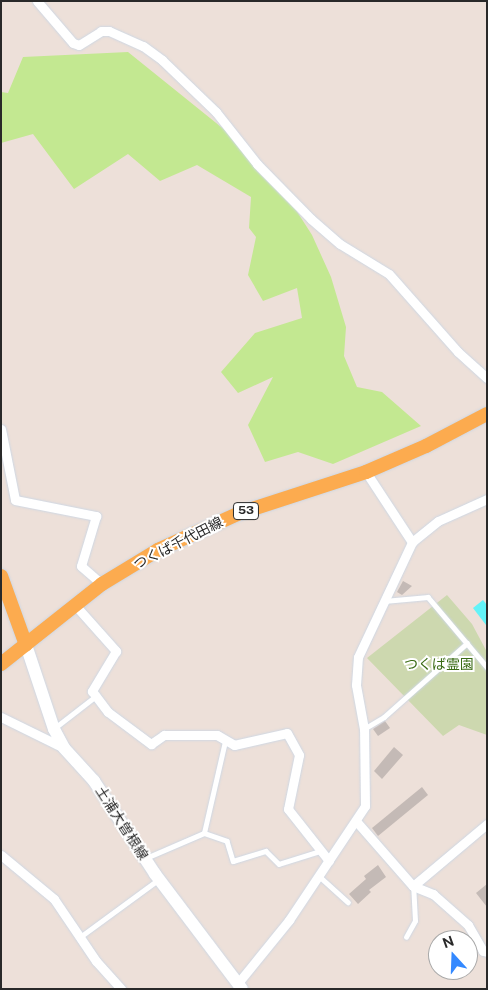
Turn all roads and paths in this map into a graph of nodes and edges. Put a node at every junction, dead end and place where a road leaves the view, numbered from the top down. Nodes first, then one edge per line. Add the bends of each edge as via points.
1 (37, 1) edge
2 (487, 378) edge
3 (487, 414) edge
4 (1, 429) edge
5 (366, 472) junction
6 (487, 498) edge
7 (412, 542) junction
8 (1, 576) edge
9 (102, 584) junction
10 (384, 601) junction
11 (75, 605) junction
12 (467, 643) junction
13 (26, 645) junction
14 (1, 664) edge
15 (487, 667) edge
16 (96, 696) junction
17 (1, 717) edge
18 (54, 729) junction
19 (364, 729) junction
20 (225, 741) junction
21 (64, 748) junction
22 (356, 822) junction
23 (487, 824) edge
24 (204, 833) junction
25 (321, 851) junction
26 (1, 855) edge
27 (144, 859) junction
28 (329, 861) junction
29 (319, 876) junction
30 (159, 879) junction
31 (413, 886) junction
32 (348, 902) dead end
33 (80, 937) junction
34 (406, 937) dead end
35 (487, 952) edge
36 (240, 986) edge
37 (121, 989) edge

1 - 2 street via 73,43 79,45 101,31 109,32 143,46 162,60 216,112 257,164 310,219 340,244 389,274 458,352
3 - 5 main road, つくば千代田線 / 53
4 - 9 street via 16,500 96,516 82,566
5 - 7 street
5 - 9 main road, つくば千代田線 / 53 via 240,513 197,531
6 - 7 street via 438,520
7 - 10 street
8 - 13 main road
9 - 11 main road, つくば千代田線 / 53
10 - 12 lane via 428,597
10 - 19 street via 358,657 356,685
11 - 13 main road, つくば千代田線 / 53
11 - 16 street via 116,651 92,691
12 - 15 lane
12 - 19 lane via 384,717
13 - 14 main road, つくば千代田線 / 53
13 - 18 main road, 土浦大曽根線
16 - 18 lane
16 - 20 street via 108,712 151,744 164,735 217,735
17 - 21 street
18 - 21 main road, 土浦大曽根線
19 - 22 street via 365,806
20 - 24 lane
20 - 25 street via 234,745 287,733 299,755 288,809
21 - 27 main road, 土浦大曽根線 via 94,780
22 - 28 street
22 - 31 street
23 - 31 street
24 - 25 lane via 227,842 233,861 266,851 279,864
24 - 27 lane
25 - 28 street
26 - 33 street via 54,899
27 - 30 main road, 土浦大曽根線
28 - 29 street
29 - 32 lane
29 - 36 street
30 - 33 lane
30 - 36 main road, 土浦大曽根線
31 - 34 lane via 415,921
31 - 35 street via 433,894 468,925 483,951
33 - 37 street

